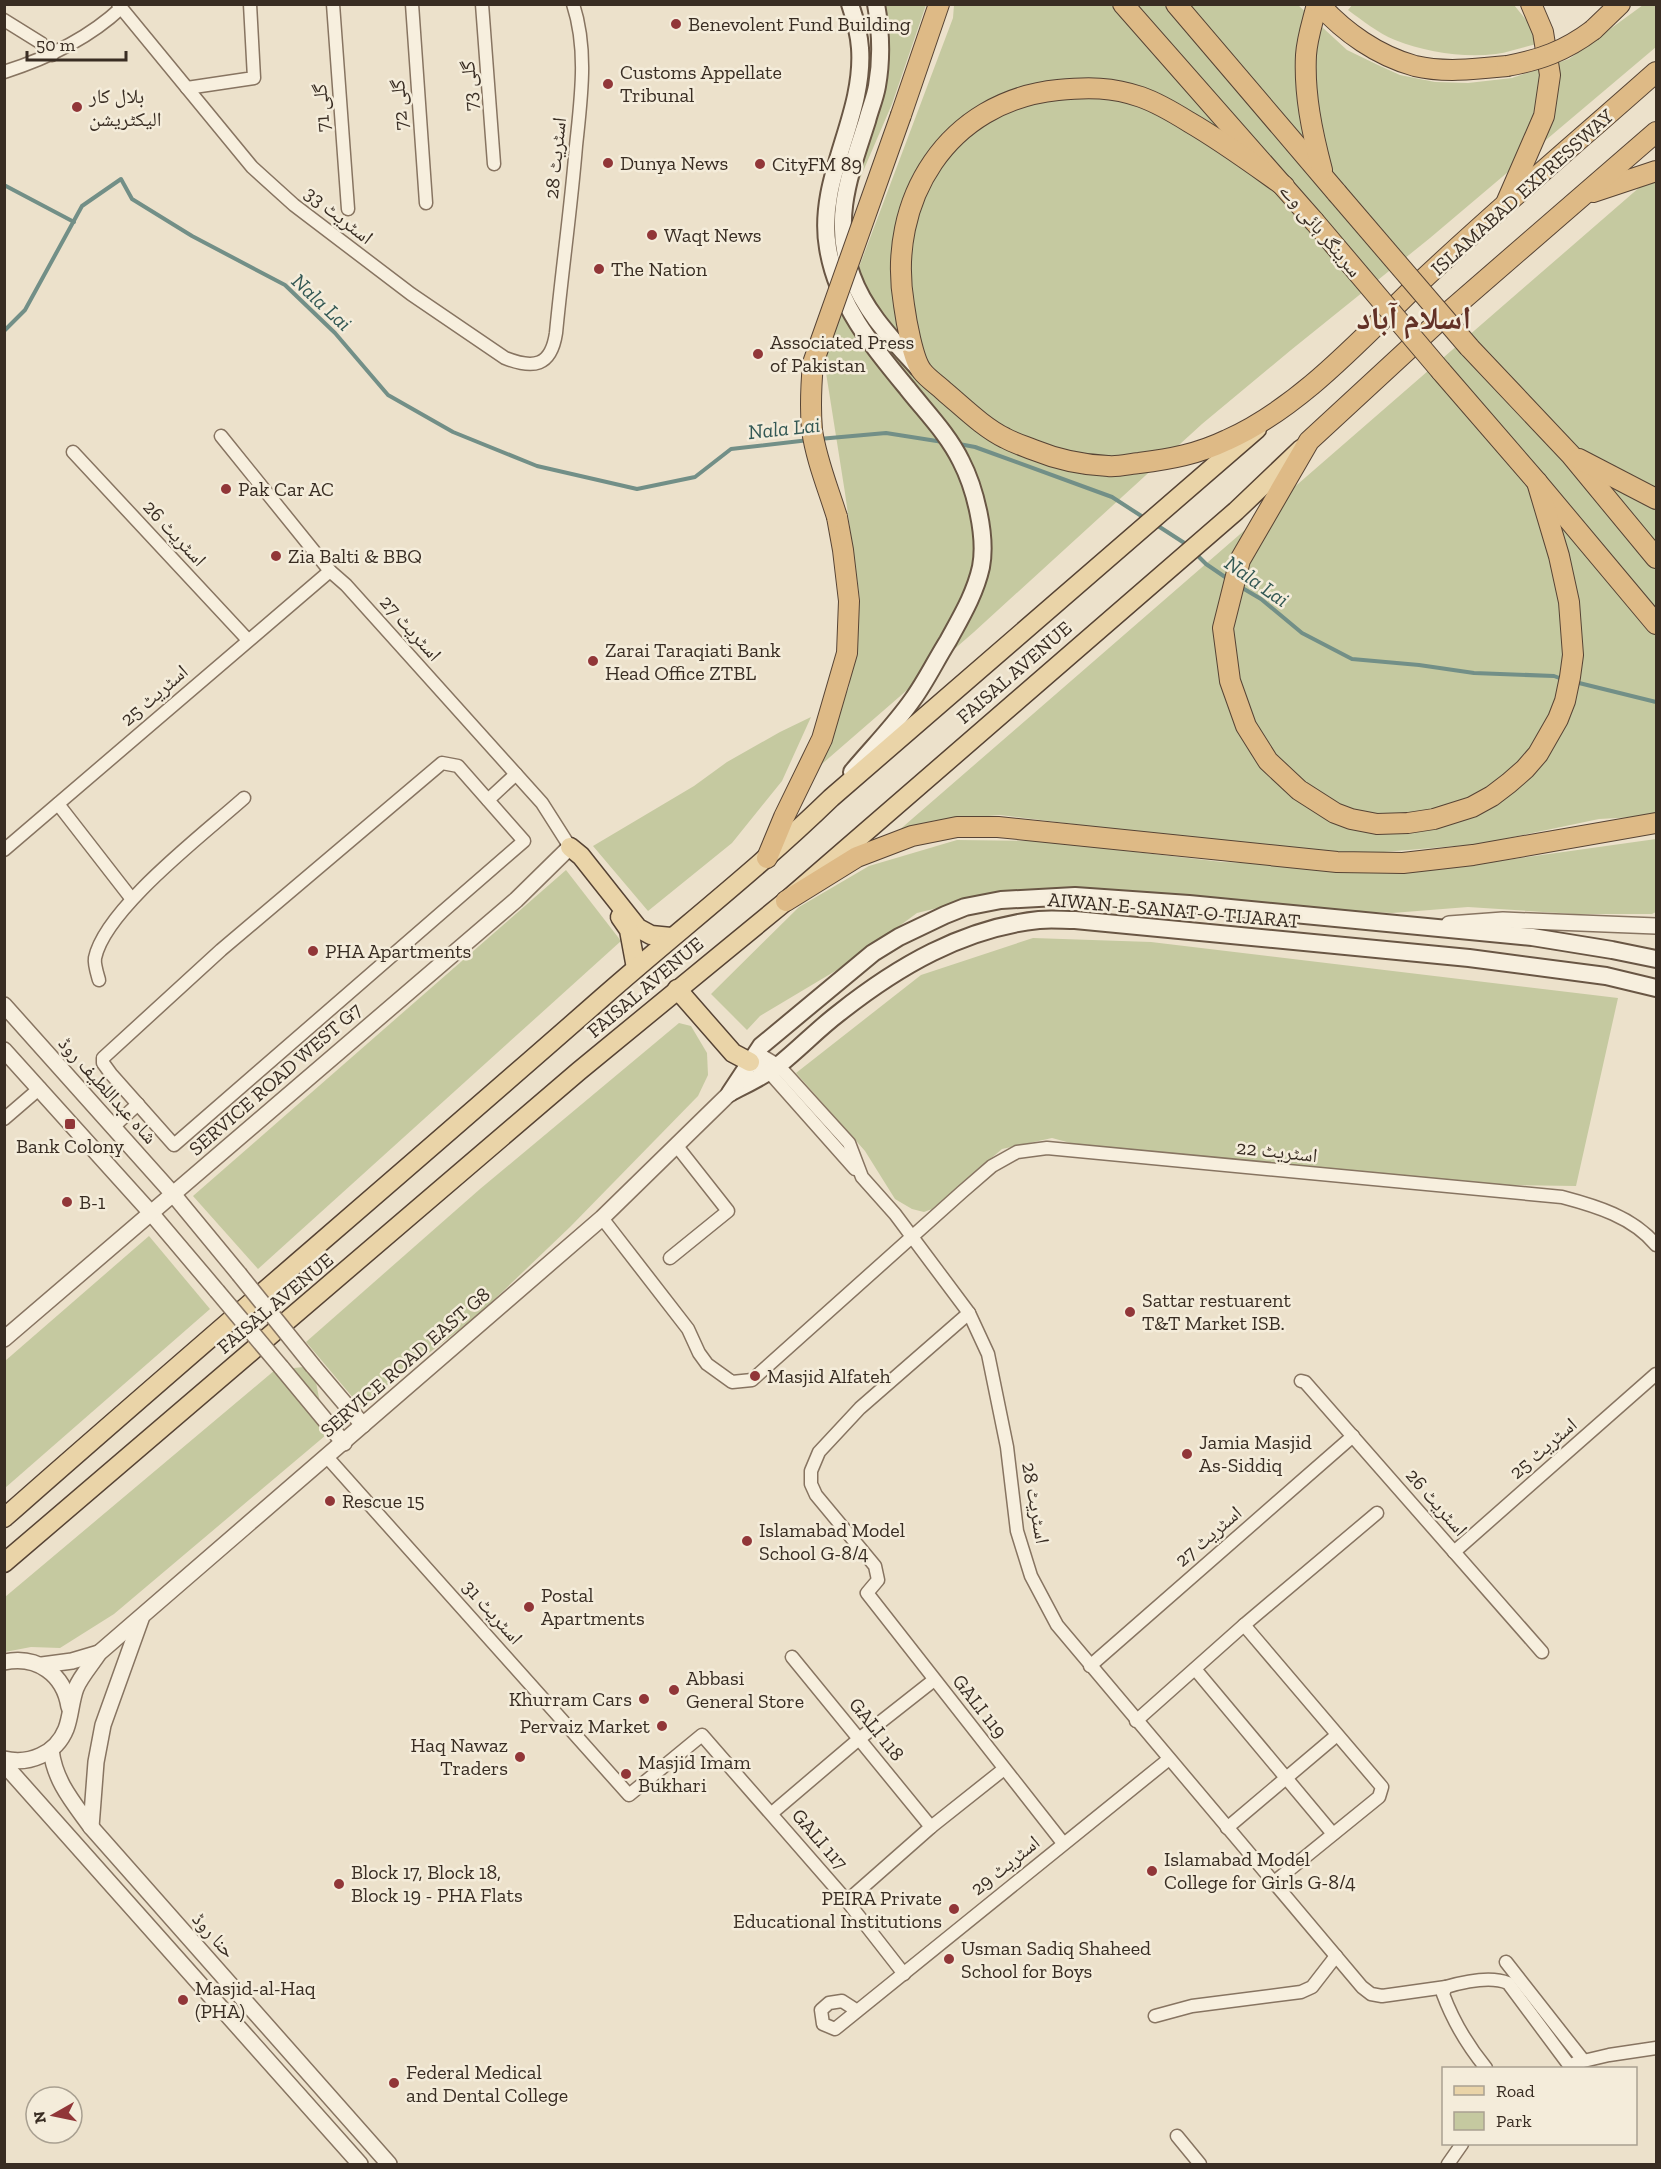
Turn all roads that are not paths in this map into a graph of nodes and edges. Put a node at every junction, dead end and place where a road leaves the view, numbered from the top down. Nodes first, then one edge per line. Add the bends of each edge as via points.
1 (249, 4) edge
2 (333, 4) edge
3 (412, 4) edge
4 (482, 4) edge
5 (573, 4) edge
6 (850, 4) edge
7 (876, 4) edge
8 (939, 4) edge
9 (1123, 4) edge
10 (1176, 4) edge
11 (1318, 4) edge
12 (1531, 4) edge
13 (1620, 4) edge
14 (120, 6) edge
15 (4, 20) edge
16 (52, 55) junction
17 (4, 72) edge
18 (1656, 72) edge
19 (187, 88) junction
20 (1656, 132) edge
21 (494, 164) dead end
22 (1656, 171) edge
23 (1323, 176) junction
24 (1284, 186) junction
25 (1582, 196) junction
26 (426, 203) dead end
27 (1504, 206) junction
28 (348, 209) dead end
29 (558, 316) joint
30 (920, 369) junction
31 (1281, 409) junction
32 (221, 436) dead end
33 (1309, 441) junction
34 (73, 452) dead end
35 (1571, 455) junction
36 (1538, 482) junction
37 (1656, 499) edge
38 (1656, 558) edge
39 (330, 571) junction
40 (1656, 624) edge
41 (248, 640) junction
42 (516, 774) junction
43 (244, 798) dead end
44 (831, 798) junction
45 (488, 800) junction
46 (58, 804) junction
47 (1656, 823) edge
48 (570, 847) junction
49 (4, 850) edge
50 (767, 858) junction
51 (131, 898) junction
52 (786, 901) junction
53 (1656, 926) edge
54 (1407, 927) junction
55 (671, 937) junction
56 (1612, 950) junction
57 (1656, 959) edge
58 (636, 968) junction
59 (1606, 976) junction
60 (99, 980) dead end
61 (1656, 988) edge
62 (677, 989) junction
63 (821, 997) junction
64 (4, 1005) edge
65 (836, 1015) junction
66 (4, 1050) edge
67 (753, 1057) junction
68 (774, 1069) junction
69 (40, 1088) junction
70 (729, 1093) junction
71 (138, 1104) junction
72 (4, 1119) edge
73 (113, 1127) junction
74 (676, 1145) junction
75 (173, 1194) junction
76 (151, 1213) junction
77 (602, 1218) junction
78 (911, 1236) junction
79 (1656, 1245) edge
80 (670, 1258) dead end
81 (969, 1313) junction
82 (4, 1340) edge
83 (1655, 1379) edge
84 (1301, 1381) dead end
85 (363, 1425) junction
86 (1353, 1436) junction
87 (344, 1443) junction
88 (327, 1457) junction
89 (1377, 1513) dead end
90 (4, 1518) edge
91 (1454, 1552) junction
92 (4, 1563) edge
93 (142, 1616) junction
94 (1244, 1625) junction
95 (1542, 1652) dead end
96 (99, 1653) junction
97 (792, 1657) dead end
98 (4, 1662) edge
99 (42, 1665) junction
100 (1089, 1666) junction
101 (1195, 1669) junction
102 (934, 1680) junction
103 (69, 1709) junction
104 (1136, 1721) junction
105 (702, 1735) joint
106 (1336, 1735) junction
107 (859, 1739) junction
108 (51, 1750) junction
109 (4, 1759) edge
110 (1169, 1759) junction
111 (4, 1764) edge
112 (1004, 1769) junction
113 (1286, 1778) junction
114 (772, 1813) junction
115 (91, 1827) junction
116 (931, 1827) junction
117 (1227, 1828) junction
118 (1333, 1834) junction
119 (1063, 1843) junction
120 (1274, 1883) junction
121 (847, 1900) junction
122 (1336, 1956) junction
123 (1506, 1962) dead end
124 (904, 1974) junction
125 (1446, 1987) junction
126 (856, 2010) dead end
127 (1155, 2016) dead end
128 (1656, 2048) edge
129 (1583, 2060) junction
130 (1485, 2067) edge
131 (1565, 2067) edge
132 (1180, 2141) dead end
133 (1461, 2145) edge
134 (384, 2159) edge
135 (360, 2164) edge
136 (366, 2164) edge
137 (1200, 2164) edge
138 (1448, 2164) edge

1 - 19 street via 254,78
2 - 28 street, گلی 71
3 - 26 street, گلی 72
4 - 21 street, گلی 73
5 - 29 street, اسٹریٹ 28 via 582,43 582,85
6 - 44 main road via 860,50 858,82 828,194 828,247 834,275 857,325 961,460 979,521 981,565 971,601 913,700
7 - 30 main road via 881,31 877,88 844,198 845,247 852,276 878,323
8 - 50 highway, bridge via 813,363 812,431 843,550 849,602 847,653 822,739
9 - 24 highway, سرینگر ہائی وے
10 - 23 highway, سرینگر ہائی وے
11 - 13 highway, bridge via 1335,22 1375,50 1415,66 1462,70 1530,62 1572,46
11 - 23 highway via 1306,53 1307,98
12 - 27 highway via 1543,32 1550,75 1544,116
14 - 16 street via 103,26
14 - 19 street, اسٹریٹ 33
15 - 16 street via 41,43
16 - 17 street
18 - 27 highway, ISLAMABAD EXPRESSWAY
19 - 29 street, اسٹریٹ 33 via 252,167 294,205 411,294 505,358 530,364 549,356
20 - 25 highway, ISLAMABAD EXPRESSWAY
22 - 25 highway
23 - 35 highway, سرینگر ہائی وے, bridge via 1469,347
24 - 30 highway via 1216,138 1138,96 1097,87 1047,91 1001,106 960,132 943,149 915,194 905,220 900,269 902,298
24 - 36 highway, سرینگر ہائی وے, bridge
25 - 33 highway, ISLAMABAD EXPRESSWAY
27 - 31 highway, ISLAMABAD EXPRESSWAY via 1371,332
30 - 31 highway, ISLAMABAD EXPRESSWAY via 1002,437 1052,457 1109,466 1182,457 1228,440
31 - 44 main road, FAISAL AVENUE
32 - 39 street, اسٹریٹ 27
33 - 36 highway, ISLAMABAD EXPRESSWAY via 1240,560 1223,628 1230,681 1246,726 1268,761 1299,790 1335,813 1377,824 1434,819 1492,796 1538,754 1558,718 1573,655 1569,602
33 - 52 main road, FAISAL AVENUE via 1236,511
34 - 41 street, اسٹریٹ 26
35 - 37 highway
35 - 38 highway, سرینگر ہائی وے
36 - 40 highway, سرینگر ہائی وے
39 - 41 street, اسٹریٹ 25
39 - 42 street, اسٹریٹ 27
41 - 46 street, اسٹریٹ 25
42 - 45 street
42 - 48 street, اسٹریٹ 27 via 542,803
43 - 51 street
44 - 50 main road, FAISAL AVENUE
45 - 71 street via 458,766 442,764 221,950 103,1058 111,1074
45 - 71 street via 524,841 174,1145
46 - 49 street, اسٹریٹ 25
46 - 51 street
47 - 52 highway via 1473,855 1403,863 1337,862 998,827 957,827 912,836 857,857
48 - 55 main road via 638,928 651,936
48 - 58 main road via 629,930
48 - 75 street, SERVICE ROAD WEST G7 via 516,900
50 - 55 main road, FAISAL AVENUE
51 - 60 street via 101,940 94,960
52 - 62 main road, FAISAL AVENUE
53 - 54 street via 1503,920
54 - 56 main road, AIWAN-E-SANAT-O-TIJARAT via 1532,938
54 - 63 main road, AIWAN-E-SANAT-O-TIJARAT via 1075,896 1001,900 965,908 899,937 873,953
55 - 58 main road, FAISAL AVENUE
56 - 57 main road, AIWAN-E-SANAT-O-TIJARAT
56 - 59 main road
58 - 90 main road, FAISAL AVENUE
59 - 61 main road, AIWAN-E-SANAT-O-TIJARAT
59 - 65 main road, AIWAN-E-SANAT-O-TIJARAT via 1457,956 1075,920 1040,920 955,940 881,981
62 - 67 main road via 733,1053
62 - 92 main road, FAISAL AVENUE
63 - 65 main road
63 - 67 main road, AIWAN-E-SANAT-O-TIJARAT
64 - 73 street, شاہ عبداللطیف روڈ
65 - 68 main road, AIWAN-E-SANAT-O-TIJARAT
66 - 69 street
67 - 68 street, اسٹریٹ 28
67 - 70 main road, AIWAN-E-SANAT-O-TIJARAT
68 - 70 main road, AIWAN-E-SANAT-O-TIJARAT
68 - 78 street, اسٹریٹ 28 via 849,1143 862,1177
69 - 72 street
69 - 76 street
70 - 74 street, SERVICE ROAD EAST G8
71 - 73 street
73 - 75 street, شاہ عبداللطیف روڈ
74 - 77 street, SERVICE ROAD EAST G8
74 - 80 street via 728,1211
75 - 76 street, SERVICE ROAD WEST G7
75 - 85 street, شاہ عبداللطیف روڈ, bridge
76 - 82 street, SERVICE ROAD WEST G7
76 - 87 street, bridge
77 - 78 street, اسٹریٹ 22 via 688,1329 707,1364 732,1382 752,1380
77 - 85 street, SERVICE ROAD EAST G8
78 - 79 street, اسٹریٹ 22 via 992,1166 1017,1152 1047,1148 1562,1197 1623,1218
78 - 81 street, اسٹریٹ 28
81 - 100 street, اسٹریٹ 28 via 988,1354 1007,1447 1017,1531 1031,1576 1057,1625
81 - 102 street, GALI 119 via 860,1408 819,1452 811,1471 816,1495 875,1566 878,1580 867,1593
83 - 91 street, اسٹریٹ 25
84 - 86 street, اسٹریٹ 26
85 - 87 street, SERVICE ROAD EAST G8
86 - 91 street, اسٹریٹ 26
86 - 100 street, اسٹریٹ 27
87 - 88 street, SERVICE ROAD EAST G8
88 - 93 street, SERVICE ROAD EAST G8
88 - 105 street, اسٹریٹ 31 via 629,1795
89 - 94 street
91 - 95 street, اسٹریٹ 26
93 - 96 street, SERVICE ROAD EAST G8
93 - 115 street via 103,1725
94 - 101 street
94 - 106 street
96 - 99 street
96 - 103 street via 76,1686
97 - 107 street, GALI 118
98 - 99 street via 24,1660
99 - 103 street via 63,1686
100 - 104 street, اسٹریٹ 28
101 - 104 street
101 - 113 street
102 - 107 street
102 - 112 street, GALI 119
103 - 108 street via 65,1731
104 - 110 street, اسٹریٹ 28
105 - 114 street, GALI 117
106 - 113 street
106 - 118 street via 1382,1787 1382,1792
107 - 114 street
107 - 116 street, GALI 118
108 - 109 street via 26,1761
108 - 115 street, حنا روڈ via 53,1768 62,1786
110 - 117 street, اسٹریٹ 28
110 - 119 street, اسٹریٹ 29
111 - 135 street
112 - 116 street
112 - 119 street, GALI 119
113 - 117 street
113 - 118 street
114 - 121 street, GALI 117
115 - 134 street, حنا روڈ
116 - 121 street
117 - 120 street, اسٹریٹ 28
118 - 120 street
119 - 124 street, اسٹریٹ 29
120 - 122 street, اسٹریٹ 28
121 - 124 street, GALI 117
122 - 125 street, اسٹریٹ 28 via 1371,1994 1382,1996
122 - 127 street via 1312,1987 1301,1992 1192,2006
123 - 129 street
124 - 126 street, اسٹریٹ 29 via 835,2029 823,2024 821,2010 829,2003 842,2001
125 - 130 street via 1443,1994 1450,2012
125 - 131 street via 1476,1982 1508,1983
128 - 129 street
129 - 131 street
132 - 137 street
133 - 138 street
134 - 136 street

